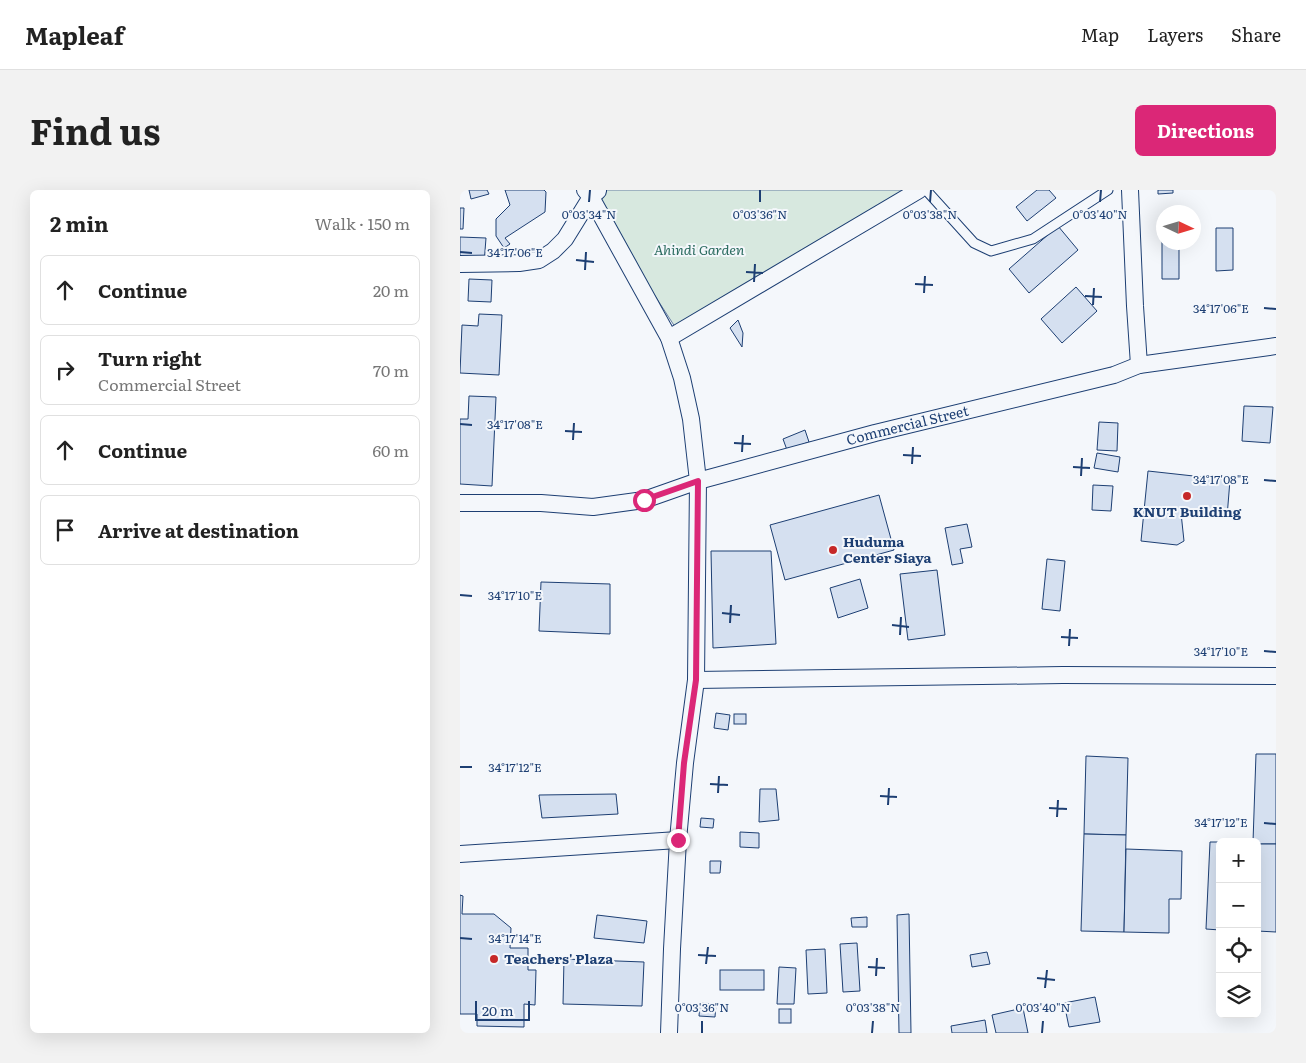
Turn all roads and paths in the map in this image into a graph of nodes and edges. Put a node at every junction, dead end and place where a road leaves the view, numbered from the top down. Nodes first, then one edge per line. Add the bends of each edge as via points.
1 (919, 190) edge
2 (926, 190) edge
3 (1108, 190) edge
4 (1130, 190) edge
5 (592, 192) edge
6 (460, 264) edge
7 (670, 338) junction
8 (1276, 346) edge
9 (1139, 365) junction
10 (698, 481) junction
11 (460, 503) edge
12 (1276, 676) edge
13 (696, 680) junction
14 (678, 840) junction
15 (460, 854) edge
16 (670, 1033) edge

1 - 7 street
2 - 3 lane via 974,244 991,250 1033,239
4 - 9 street
5 - 6 street via 566,239 539,260
5 - 7 street
7 - 10 street via 691,419
8 - 9 street, Commercial Street
9 - 10 street, Commercial Street
10 - 11 street, Commercial Street via 644,500 593,507
10 - 13 street
12 - 13 street
13 - 14 street via 684,763
14 - 15 street
14 - 16 street

